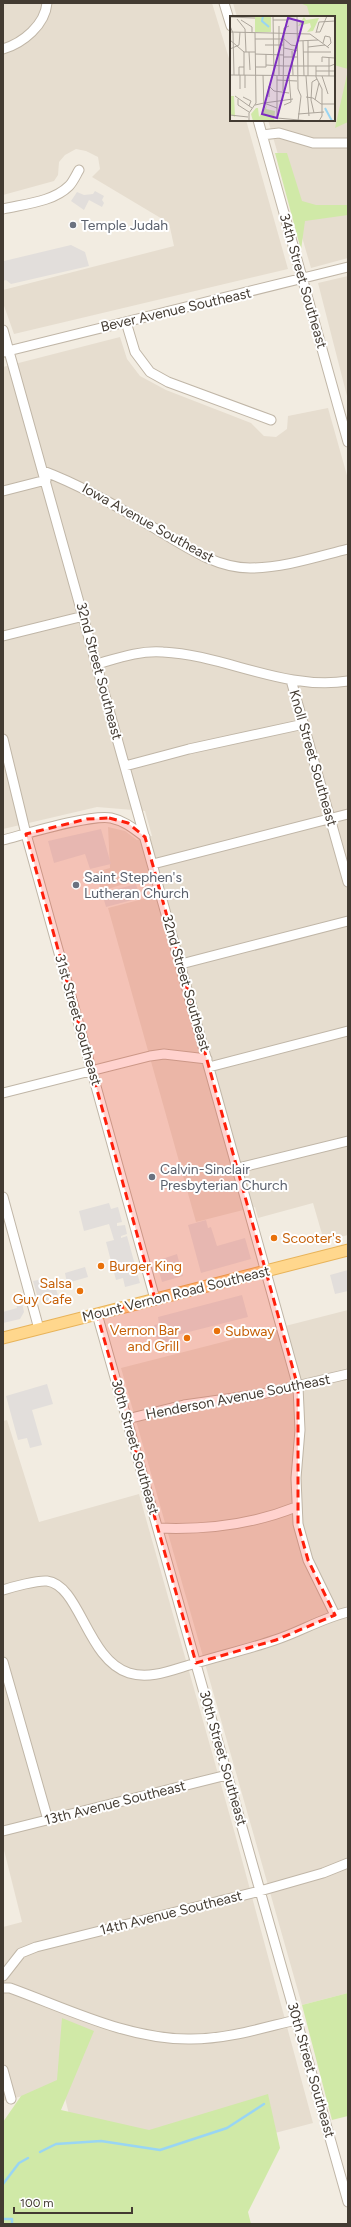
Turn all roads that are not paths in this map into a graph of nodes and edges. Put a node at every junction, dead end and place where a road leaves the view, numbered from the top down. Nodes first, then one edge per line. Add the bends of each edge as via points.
1 (47, 3) edge
2 (224, 3) edge
3 (230, 23) edge
4 (3, 49) edge
5 (258, 121) edge
6 (262, 135) junction
7 (348, 143) edge
8 (79, 170) dead end
9 (3, 209) edge
10 (348, 267) edge
11 (302, 279) junction
12 (126, 322) junction
13 (3, 330) edge
14 (6, 352) edge
15 (272, 420) dead end
16 (348, 442) edge
17 (43, 471) junction
18 (46, 480) junction
19 (3, 491) edge
20 (348, 549) edge
21 (84, 616) junction
22 (3, 636) edge
23 (97, 664) junction
24 (291, 680) junction
25 (348, 682) edge
26 (304, 724) junction
27 (3, 739) edge
28 (125, 766) junction
29 (348, 814) edge
30 (330, 818) junction
31 (26, 834) junction
32 (145, 837) junction
33 (3, 840) edge
34 (153, 864) junction
35 (348, 882) edge
36 (348, 921) edge
37 (181, 964) junction
38 (348, 1031) edge
39 (208, 1063) junction
40 (92, 1070) junction
41 (3, 1093) edge
42 (348, 1141) edge
43 (238, 1168) junction
44 (3, 1197) edge
45 (348, 1250) edge
46 (266, 1271) junction
47 (156, 1299) junction
48 (97, 1314) junction
49 (40, 1329) junction
50 (3, 1338) edge
51 (348, 1374) edge
52 (298, 1387) junction
53 (127, 1419) junction
54 (296, 1507) junction
55 (158, 1528) junction
56 (3, 1590) edge
57 (348, 1612) edge
58 (335, 1615) junction
59 (3, 1662) edge
60 (196, 1663) junction
61 (227, 1775) junction
62 (48, 1820) junction
63 (3, 1832) edge
64 (348, 1863) edge
65 (260, 1891) junction
66 (3, 1976) edge
67 (3, 1988) edge
68 (296, 2020) junction
69 (3, 2070) edge
70 (11, 2099) dead end
71 (348, 2202) edge

1 - 4 street via 41,21 29,34 14,46
2 - 3 street
5 - 6 street, 34th Street Southeast
6 - 7 street via 279,133 313,144
6 - 11 street, 34th Street Southeast
8 - 9 street via 70,186 59,193
10 - 11 street, Bever Avenue Southeast
11 - 12 street, Bever Avenue Southeast
11 - 16 street, 34th Street Southeast
12 - 14 street, Bever Avenue Southeast
12 - 15 street via 135,352 150,372 168,382
13 - 14 street, 32nd Street Southeast
14 - 17 street, 32nd Street Southeast
17 - 18 street, 32nd Street Southeast
17 - 20 street, Iowa Avenue Southeast via 73,482 204,556 227,565 249,568 275,567
18 - 19 street
18 - 21 street, 32nd Street Southeast
21 - 22 street
21 - 23 street, 32nd Street Southeast
23 - 24 street via 134,654 162,651
23 - 28 street, 32nd Street Southeast
24 - 25 street via 331,684
24 - 26 street, Knoll Street Southeast
26 - 28 street
26 - 30 street, Knoll Street Southeast
27 - 31 street, 31st Street Southeast
28 - 32 street, 32nd Street Southeast
29 - 30 street
30 - 34 street
30 - 35 street, Knoll Street Southeast
31 - 32 street via 87,819 110,818 128,824
31 - 33 street
31 - 40 street, 31st Street Southeast
32 - 34 street, 32nd Street Southeast
34 - 37 street, 32nd Street Southeast
36 - 37 street
37 - 39 street, 32nd Street Southeast
38 - 39 street
39 - 40 street via 164,1054
39 - 43 street, 32nd Street Southeast
40 - 41 street
40 - 47 street, 31st Street Southeast
42 - 43 street
43 - 46 street, 32nd Street Southeast
44 - 49 street
45 - 46 main road, Mount Vernon Road Southeast
46 - 47 main road, Mount Vernon Road Southeast
46 - 52 street, 32nd Street Southeast
47 - 48 main road, Mount Vernon Road Southeast
48 - 49 main road, Mount Vernon Road Southeast
48 - 53 street, 30th Street Southeast
49 - 50 main road, Mount Vernon Road Southeast
51 - 52 street, Henderson Avenue Southeast
52 - 53 street, Henderson Avenue Southeast via 184,1405
52 - 54 street, 32nd Street Southeast via 300,1430
53 - 55 street, 30th Street Southeast
54 - 55 street via 263,1519 215,1528
54 - 58 street, 32nd Street Southeast via 308,1560
55 - 60 street, 30th Street Southeast
56 - 60 street via 46,1581 56,1584 69,1596 100,1651 108,1661 126,1672 138,1676 151,1675
57 - 58 street
58 - 60 street via 276,1640
59 - 62 street
60 - 61 street, 30th Street Southeast
61 - 62 street, 13th Avenue Southeast
61 - 65 street, 30th Street Southeast
62 - 63 street, 13th Avenue Southeast
64 - 65 street, 14th Avenue Southeast
65 - 66 street, 14th Avenue Southeast via 36,1946 21,1953
65 - 68 street, 30th Street Southeast
67 - 68 street via 10,1988 121,2029 170,2038 190,2039 241,2034
68 - 71 street, 30th Street Southeast
69 - 70 street

